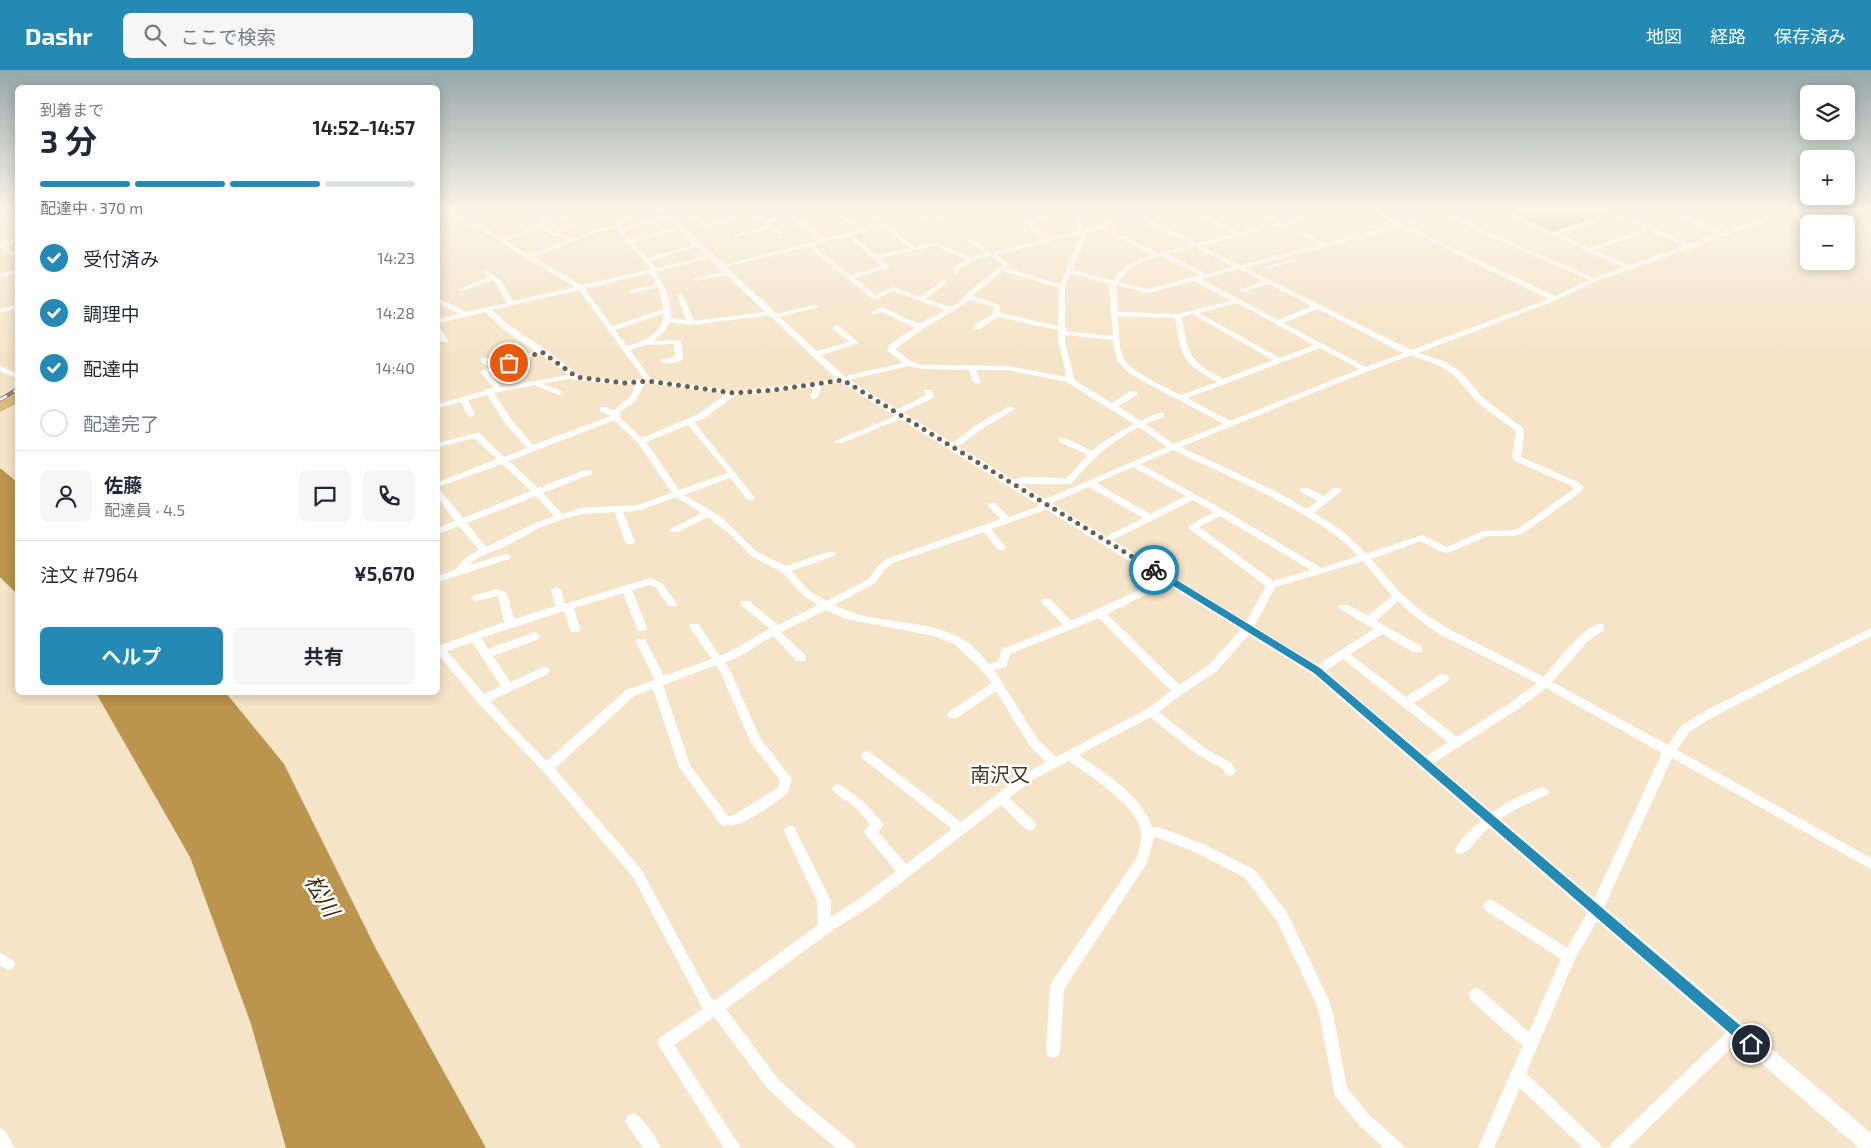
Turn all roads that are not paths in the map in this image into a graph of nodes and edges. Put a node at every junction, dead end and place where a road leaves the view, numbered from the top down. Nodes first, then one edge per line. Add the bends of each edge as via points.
1 (532, 257) edge
2 (644, 257) edge
3 (660, 257) edge
4 (711, 257) edge
5 (712, 257) edge
6 (766, 257) edge
7 (825, 257) edge
8 (877, 257) edge
9 (966, 257) edge
10 (977, 257) edge
11 (997, 257) edge
12 (1074, 257) edge
13 (1153, 257) edge
14 (1165, 257) edge
15 (1219, 257) edge
16 (1279, 257) edge
17 (1468, 257) edge
18 (1544, 257) edge
19 (1606, 257) edge
20 (1661, 257) edge
21 (970, 259) junction
22 (647, 260) junction
23 (1295, 260) dead end
24 (1239, 268) junction
25 (1630, 268) junction
26 (1002, 269) junction
27 (651, 270) junction
28 (726, 270) junction
29 (1068, 270) junction
30 (15, 272) edge
31 (486, 272) dead end
32 (1248, 272) junction
33 (957, 273) dead end
34 (0, 276) edge
35 (1206, 276) junction
36 (849, 277) junction
37 (495, 278) junction
38 (695, 279) dead end
39 (1196, 279) junction
40 (1594, 280) junction
41 (945, 281) dead end
42 (1114, 282) junction
43 (1267, 282) junction
44 (659, 285) junction
45 (1062, 287) junction
46 (582, 288) junction
47 (460, 290) dead end
48 (632, 291) dead end
49 (1242, 291) dead end
50 (680, 295) dead end
51 (967, 297) junction
52 (1555, 298) junction
53 (922, 299) junction
54 (440, 301) edge
55 (1238, 301) junction
56 (511, 304) junction
57 (15, 307) edge
58 (816, 307) dead end
59 (1317, 307) junction
60 (487, 310) junction
61 (667, 310) junction
62 (951, 310) junction
63 (0, 311) edge
64 (1194, 312) junction
65 (874, 313) dead end
66 (996, 314) junction
67 (1115, 314) junction
68 (465, 315) junction
69 (773, 315) junction
70 (1178, 316) junction
71 (669, 320) junction
72 (440, 321) edge
73 (1278, 322) junction
74 (691, 323) junction
75 (919, 327) junction
76 (977, 327) dead end
77 (836, 328) dead end
78 (611, 329) junction
79 (1063, 331) junction
80 (1116, 338) junction
81 (648, 343) junction
82 (1321, 345) junction
83 (626, 349) junction
84 (542, 352) junction
85 (1411, 353) junction
86 (816, 354) junction
87 (484, 360) dead end
88 (664, 360) dead end
89 (0, 361) edge
90 (1280, 361) junction
91 (910, 364) junction
92 (0, 367) edge
93 (496, 368) junction
94 (972, 368) junction
95 (1367, 370) junction
96 (14, 375) edge
97 (577, 377) junction
98 (0, 378) edge
99 (843, 380) junction
100 (1070, 380) junction
101 (645, 381) junction
102 (538, 382) junction
103 (977, 382) dead end
104 (1223, 382) junction
105 (819, 384) junction
106 (499, 389) junction
107 (488, 392) junction
108 (928, 392) dead end
109 (559, 393) dead end
110 (733, 393) junction
111 (1134, 393) dead end
112 (462, 398) junction
113 (814, 398) dead end
114 (1180, 398) junction
115 (15, 399) edge
116 (440, 405) edge
117 (1112, 406) junction
118 (0, 408) edge
119 (603, 409) dead end
120 (1011, 409) dead end
121 (470, 414) dead end
122 (900, 414) junction
123 (1161, 415) dead end
124 (615, 416) junction
125 (690, 422) junction
126 (1139, 423) junction
127 (1230, 424) junction
128 (840, 440) dead end
129 (1062, 440) dead end
130 (641, 441) junction
131 (440, 444) edge
132 (953, 446) junction
133 (1173, 447) junction
134 (532, 449) junction
135 (1092, 454) junction
136 (503, 460) junction
137 (1133, 464) junction
138 (588, 472) dead end
139 (732, 475) junction
140 (1012, 482) junction
141 (1089, 483) junction
142 (440, 484) edge
143 (1304, 490) dead end
144 (1337, 490) dead end
145 (537, 492) junction
146 (677, 494) junction
147 (440, 496) edge
148 (1193, 496) junction
149 (751, 498) dead end
150 (1324, 500) junction
151 (1044, 503) junction
152 (992, 505) dead end
153 (618, 509) junction
154 (1220, 512) junction
155 (1308, 513) junction
156 (707, 514) junction
157 (560, 517) junction
158 (1150, 518) junction
159 (1007, 520) junction
160 (461, 522) junction
161 (985, 527) junction
162 (440, 530) edge
163 (675, 530) dead end
164 (1106, 540) junction
165 (630, 542) dead end
166 (1001, 548) dead end
167 (485, 552) junction
168 (831, 554) dead end
169 (506, 557) dead end
170 (1365, 557) junction
171 (785, 570) junction
172 (1319, 571) junction
173 (458, 572) junction
174 (440, 578) edge
175 (1170, 580) junction
176 (1271, 585) junction
177 (626, 588) junction
178 (556, 590) dead end
179 (1398, 596) junction
180 (476, 598) dead end
181 (1046, 601) dead end
182 (745, 602) dead end
183 (672, 604) dead end
184 (825, 605) junction
185 (565, 607) junction
186 (1344, 607) dead end
187 (1100, 613) junction
188 (1369, 622) junction
189 (510, 624) junction
190 (694, 626) dead end
191 (1070, 626) junction
192 (1598, 627) dead end
193 (642, 628) dead end
194 (1248, 628) junction
195 (576, 629) dead end
196 (1382, 629) junction
197 (775, 630) junction
198 (1871, 632) edge
199 (474, 636) junction
200 (535, 636) dead end
201 (641, 642) dead end
202 (440, 648) edge
203 (1417, 649) dead end
204 (440, 651) edge
205 (486, 654) junction
206 (1344, 654) junction
207 (800, 658) dead end
208 (720, 661) junction
209 (987, 669) junction
210 (1317, 670) junction
211 (544, 671) dead end
212 (1444, 678) dead end
213 (659, 683) junction
214 (1545, 683) junction
215 (998, 684) junction
216 (508, 687) junction
217 (1178, 691) junction
218 (482, 700) junction
219 (1406, 703) junction
220 (1151, 712) junction
221 (953, 715) dead end
222 (1456, 742) junction
223 (1670, 752) junction
224 (1070, 755) junction
225 (866, 756) dead end
226 (1054, 762) junction
227 (1425, 763) junction
228 (546, 767) junction
229 (1230, 771) dead end
230 (838, 789) dead end
231 (1543, 792) dead end
232 (1000, 797) junction
233 (1489, 818) junction
234 (1030, 825) dead end
235 (961, 829) junction
236 (790, 831) dead end
237 (1147, 831) junction
238 (1460, 849) dead end
239 (1871, 864) edge
240 (905, 872) junction
241 (1490, 906) dead end
242 (1596, 910) junction
243 (825, 928) junction
244 (1568, 957) junction
245 (1476, 995) dead end
246 (716, 1008) junction
247 (1737, 1032) junction
248 (1531, 1042) junction
249 (1053, 1051) dead end
250 (1518, 1076) junction
251 (632, 1121) dead end
252 (0, 1136) edge
253 (1868, 1138) edge
254 (7, 1148) edge
255 (653, 1148) edge
256 (733, 1148) edge
257 (848, 1148) edge
258 (1396, 1148) edge
259 (1486, 1148) edge
260 (1594, 1148) edge
261 (1617, 1148) edge

1 - 46 street
2 - 22 street
3 - 22 street
4 - 27 street
5 - 28 street
6 - 28 street
7 - 36 street
8 - 36 street via 888,267
9 - 21 street
10 - 21 street
11 - 26 street via 1007,265
12 - 29 street
13 - 42 street via 1132,264
14 - 35 street
15 - 24 street
16 - 24 street
17 - 52 street
18 - 40 street
19 - 25 street
20 - 25 street
21 - 33 street via 956,268
22 - 27 street via 653,267
23 - 32 street
24 - 32 street
24 - 35 street
25 - 40 street
26 - 45 street
26 - 51 street
27 - 44 street
27 - 46 street
28 - 38 street
28 - 69 street
29 - 42 street
29 - 45 street
30 - 34 street
31 - 37 street
32 - 43 street
35 - 39 street
36 - 53 street via 875,298 893,289
37 - 47 street
37 - 56 street
39 - 42 street via 1148,291
39 - 55 street
40 - 52 street
41 - 53 street
42 - 67 street
43 - 49 street
43 - 59 street
44 - 48 street
44 - 61 street
45 - 79 street
46 - 56 street
46 - 78 street
50 - 74 street
51 - 62 street
51 - 66 street via 998,306
52 - 85 street
53 - 62 street
54 - 68 street
55 - 64 street
55 - 73 street
56 - 60 street
57 - 63 street
58 - 69 street
59 - 73 street
59 - 85 street
60 - 68 street
60 - 84 street
61 - 71 street
61 - 78 street
62 - 75 street
64 - 70 street
64 - 90 street
65 - 75 street via 882,309
66 - 76 street
66 - 79 street
67 - 70 street
67 - 80 street
68 - 72 street
69 - 74 street
69 - 86 street
70 - 104 street via 1187,358 1197,369
71 - 74 street
71 - 81 street via 660,334
73 - 82 street
75 - 91 street via 891,350
77 - 86 street via 855,343
78 - 83 street
79 - 80 street
79 - 100 street via 1061,342
80 - 114 street via 1118,353 1129,369
81 - 83 street
81 - 88 street via 678,342 679,359
82 - 90 street
82 - 95 street
83 - 101 street
84 - 93 street
84 - 97 street
85 - 95 street
85 - 170 street via 1443,364 1458,374 1481,401 1520,430 1518,460 1579,487 1515,533 1486,533 1448,550 1422,538
86 - 99 street
87 - 93 street
89 - 92 street
90 - 104 street
91 - 94 street
91 - 99 street
92 - 96 street
93 - 106 street via 484,372
94 - 100 street via 1008,368
94 - 103 street
95 - 127 street
96 - 98 street
97 - 101 street via 624,383
97 - 102 street
99 - 105 street
99 - 122 street
100 - 117 street
101 - 110 street
101 - 124 street via 638,395 617,410
102 - 106 street
102 - 109 street via 538,386
104 - 114 street
105 - 110 street
105 - 113 street
106 - 107 street
107 - 112 street
107 - 134 street
108 - 122 street via 930,396
110 - 125 street
111 - 117 street
112 - 116 street
112 - 121 street
114 - 127 street
115 - 118 main road
117 - 126 street
119 - 124 street
120 - 132 street
122 - 128 street
122 - 132 street
123 - 126 street
124 - 130 street
124 - 134 street
125 - 130 street
125 - 139 street
126 - 133 street
126 - 135 street
127 - 133 street
129 - 135 street
130 - 146 street
131 - 136 street via 476,435
132 - 140 street
133 - 137 street
133 - 155 street
134 - 136 street
135 - 140 street via 1068,482
136 - 142 street
136 - 145 street
137 - 141 street
137 - 148 street
138 - 145 street
139 - 146 street
139 - 149 street
140 - 151 street
141 - 151 street
141 - 158 street
143 - 150 street
144 - 150 street
145 - 157 street
145 - 160 street
146 - 153 street via 638,508
146 - 156 street
147 - 160 street
148 - 154 street
148 - 158 street
150 - 155 street
151 - 159 street via 1040,508
151 - 164 street
152 - 159 street
153 - 157 street via 582,511
153 - 165 street
154 - 172 street
154 - 176 street via 1193,527
155 - 170 street via 1347,538
156 - 163 street
156 - 171 street via 718,519 754,554
157 - 167 street
158 - 164 street
159 - 161 street
160 - 162 street
160 - 167 street
161 - 166 street
161 - 184 street via 890,561 872,581
164 - 175 street
167 - 173 street via 466,561
168 - 171 street
169 - 173 street
170 - 172 street
170 - 179 street
171 - 184 street via 806,592
172 - 176 street
173 - 174 street
175 - 187 street
175 - 194 street
176 - 194 street
177 - 183 street via 650,581 658,584
177 - 185 street
177 - 193 street
178 - 185 street
179 - 188 street
179 - 214 street via 1443,631
180 - 189 street via 496,592 502,594
181 - 191 street
182 - 197 street
184 - 197 street
184 - 209 street via 846,616 936,633 958,641
185 - 189 street
185 - 195 street
186 - 188 street
187 - 191 street
187 - 217 street
188 - 196 street
189 - 199 street
190 - 208 street
191 - 209 street via 1006,652 1002,664
192 - 214 street via 1583,639
194 - 210 street
194 - 217 street via 1213,668
196 - 203 street
196 - 206 street
197 - 207 street
197 - 208 street
198 - 223 street via 1690,725
199 - 202 street
199 - 205 street
200 - 205 street
201 - 213 street
204 - 218 street
205 - 216 street
206 - 210 street
206 - 219 street
208 - 213 street
208 - 213 street via 755,740 786,779 781,793 736,820 724,821 686,767
209 - 215 street
210 - 227 street
211 - 216 street
212 - 219 street
213 - 228 street via 626,695
214 - 222 street
214 - 223 street
215 - 221 street
215 - 226 street via 1034,742
216 - 218 street
217 - 220 street
218 - 228 street
219 - 222 street
220 - 224 street
220 - 229 street
222 - 227 street
223 - 239 street
223 - 242 street
224 - 226 street
224 - 237 street via 1133,806
225 - 235 street
226 - 232 street
227 - 233 street
228 - 246 street via 637,873 706,1003
230 - 240 street via 861,806 878,825 870,831
231 - 233 street via 1512,804
232 - 234 street
232 - 235 street
233 - 238 street
233 - 242 street
235 - 240 street
236 - 243 street via 824,901
237 - 249 street via 1143,859 1057,986
237 - 258 street via 1202,849 1250,874 1282,917 1321,998 1340,1091 1365,1121
240 - 243 street
241 - 244 street
242 - 244 street
242 - 247 street
243 - 246 street
244 - 248 street
245 - 248 street
246 - 256 street via 664,1043
246 - 257 street via 773,1084
247 - 253 street
247 - 261 street
248 - 250 street
250 - 259 street
250 - 260 street
251 - 255 street
252 - 254 street

